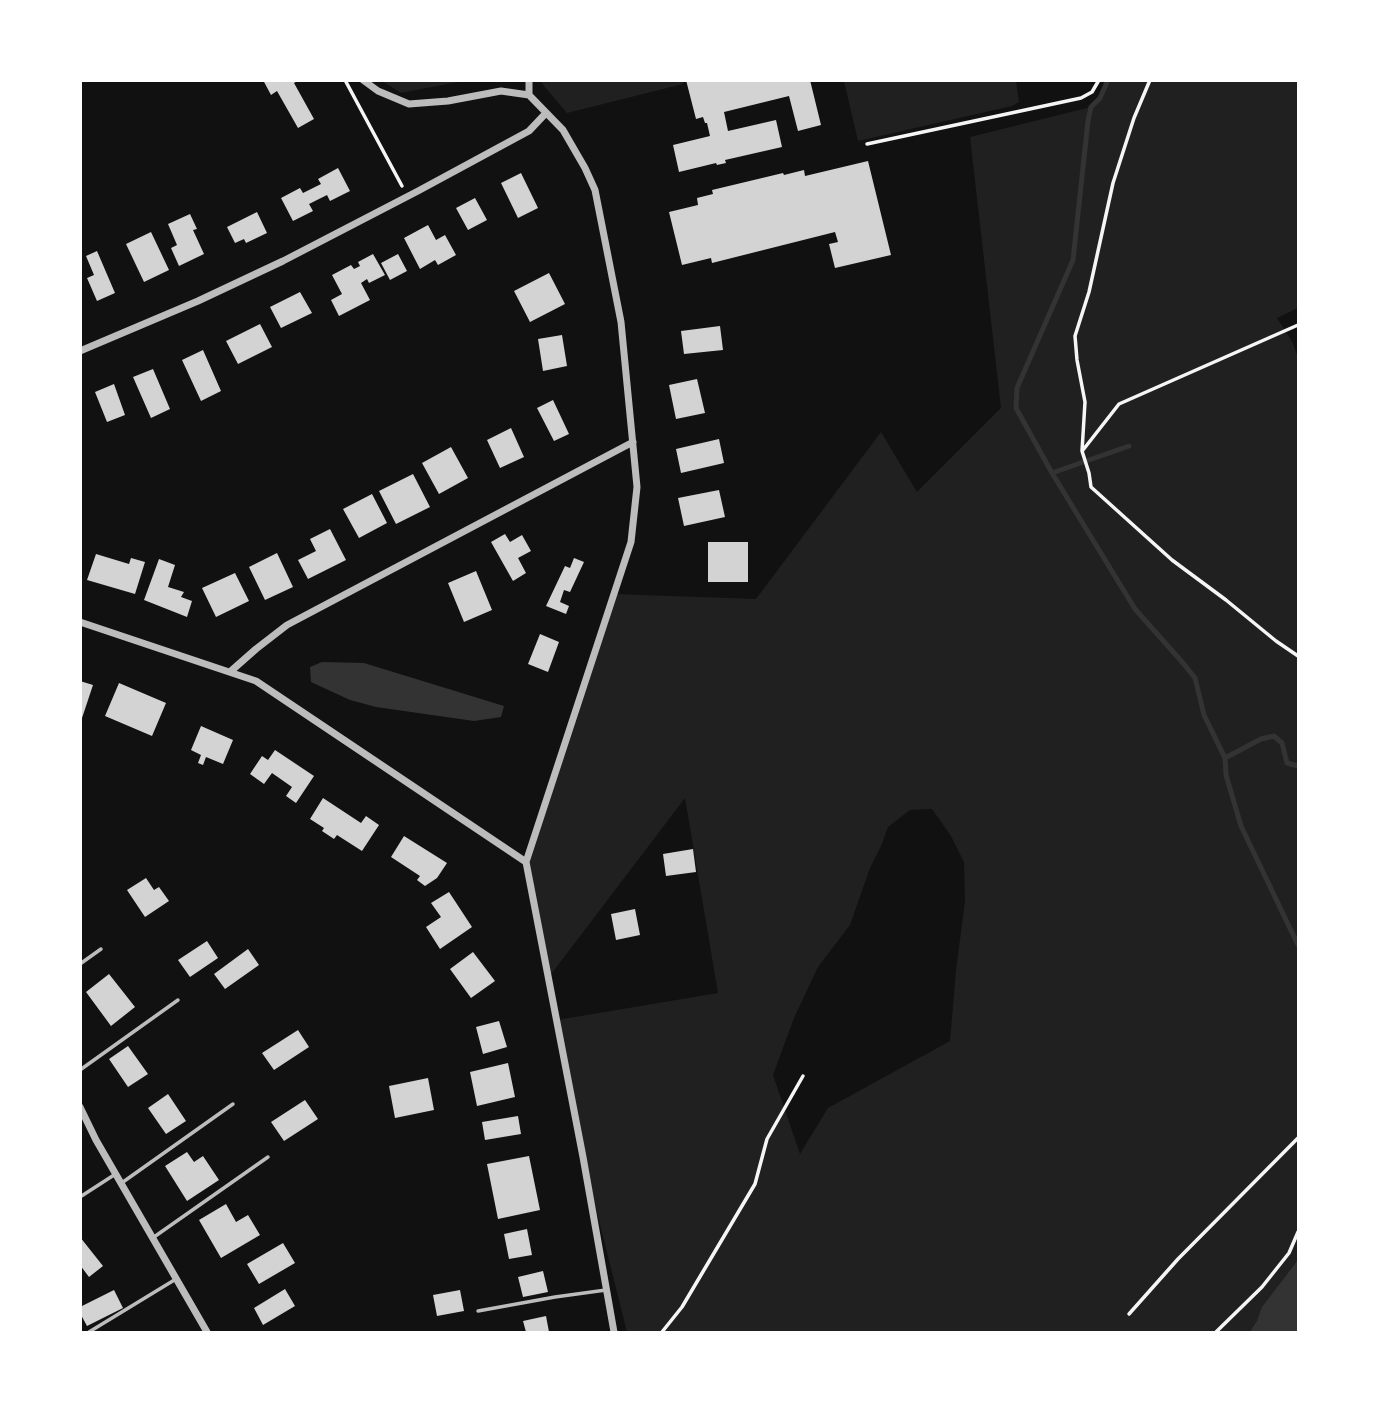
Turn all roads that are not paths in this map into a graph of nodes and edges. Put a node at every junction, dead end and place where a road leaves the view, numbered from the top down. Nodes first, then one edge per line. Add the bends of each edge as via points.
1 (363, 80) edge
2 (529, 80) edge
3 (529, 95) junction
4 (546, 113) junction
5 (80, 351) edge
6 (633, 442) junction
7 (80, 622) edge
8 (231, 671) junction
9 (526, 862) junction
10 (101, 948) dead end
11 (80, 964) edge
12 (178, 1000) dead end
13 (80, 1070) edge
14 (233, 1104) dead end
15 (80, 1107) edge
16 (268, 1157) dead end
17 (116, 1174) junction
18 (121, 1183) junction
19 (80, 1197) edge
20 (152, 1238) junction
21 (176, 1279) junction
22 (606, 1290) junction
23 (478, 1311) dead end
24 (89, 1332) edge
25 (207, 1332) edge
26 (614, 1332) edge

1 - 3 street via 410,104 502,91
2 - 3 street
3 - 4 street
4 - 5 street via 529,131 283,261
4 - 6 street via 563,130 595,190 621,322
6 - 8 street via 287,625
6 - 9 street via 637,486 631,542
7 - 8 street
8 - 9 street via 256,681
9 - 22 street
10 - 11 lane
12 - 13 lane
14 - 18 lane
15 - 17 street
16 - 20 lane
17 - 18 street
17 - 19 lane
18 - 20 street
20 - 21 street
21 - 24 lane
21 - 25 street
22 - 23 lane
22 - 26 street

